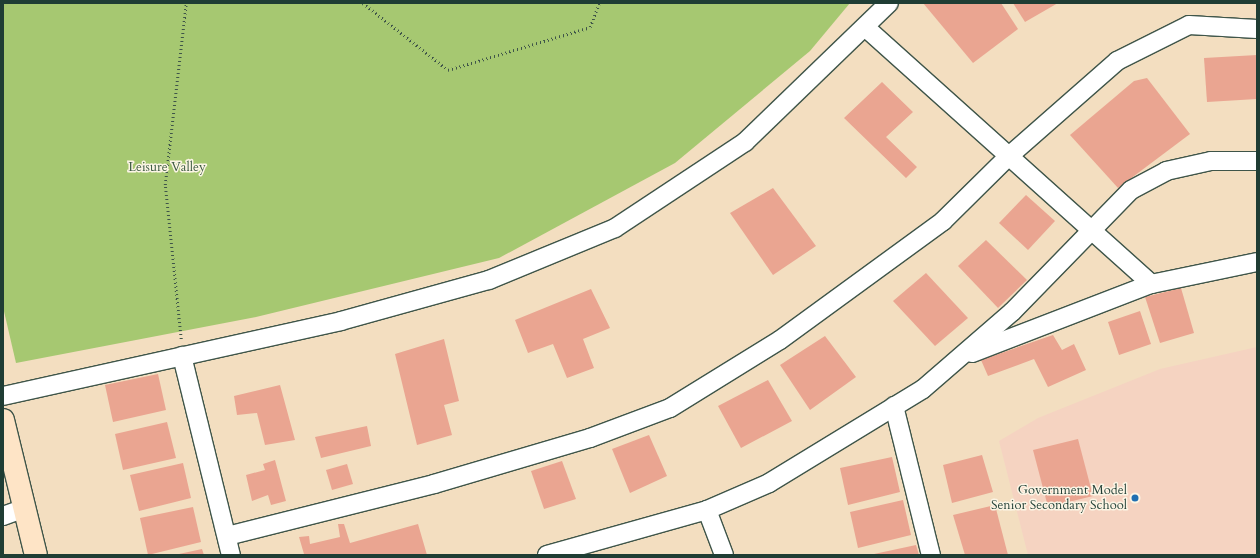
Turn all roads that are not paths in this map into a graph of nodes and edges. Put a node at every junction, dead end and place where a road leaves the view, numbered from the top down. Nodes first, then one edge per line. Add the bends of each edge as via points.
1 (889, 3) edge
2 (865, 26) junction
3 (1257, 29) edge
4 (1009, 156) junction
5 (1257, 161) edge
6 (1091, 231) junction
7 (1257, 262) edge
8 (1151, 284) junction
9 (182, 356) junction
10 (958, 359) junction
11 (3, 396) edge
12 (894, 406) junction
13 (3, 420) edge
14 (25, 508) junction
15 (707, 510) junction
16 (3, 516) edge
17 (226, 536) junction
18 (36, 555) edge
19 (231, 555) edge
20 (547, 555) edge
21 (724, 555) edge
22 (931, 555) edge

1 - 2 street
2 - 4 street
2 - 9 street via 745,142 614,228 489,280 341,321
3 - 4 street via 1189,25 1117,61
4 - 6 street
4 - 17 street via 943,221 780,340 670,408 590,438 441,481
5 - 6 street via 1211,161 1166,171 1131,190
6 - 8 street
6 - 10 street via 1012,312
7 - 8 street
8 - 10 street
9 - 11 street
9 - 17 street
10 - 12 street via 923,389
12 - 15 street via 768,483
12 - 22 street
13 - 14 main road
14 - 16 street
14 - 18 main road
15 - 20 street
15 - 21 street
17 - 19 street

